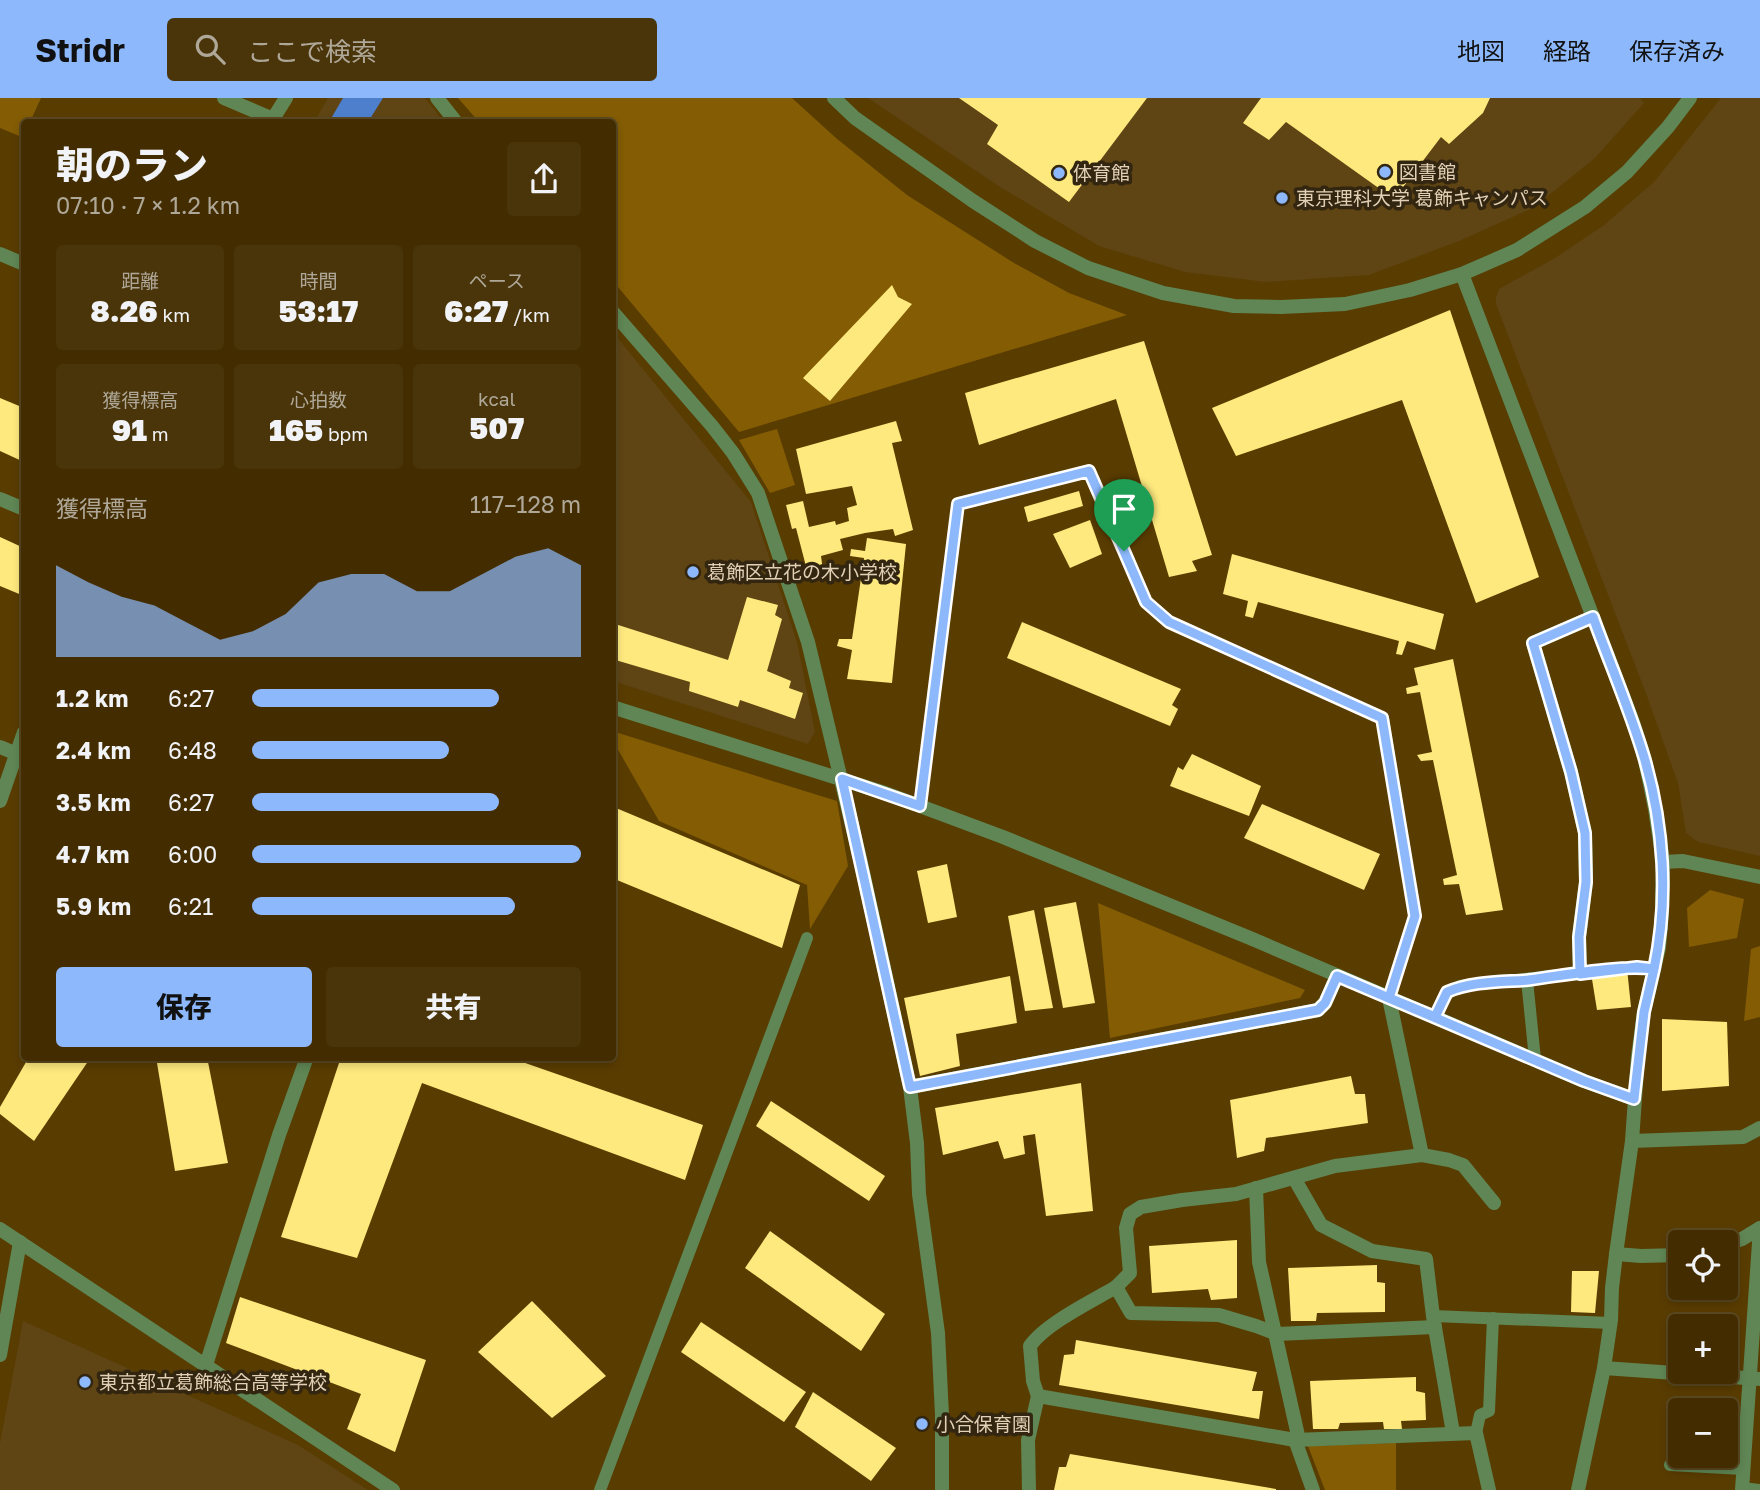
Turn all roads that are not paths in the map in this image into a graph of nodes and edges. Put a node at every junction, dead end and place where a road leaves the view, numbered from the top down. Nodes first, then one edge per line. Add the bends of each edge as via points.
1 (224, 98) edge
2 (286, 98) edge
3 (437, 98) edge
4 (834, 98) edge
5 (1690, 98) edge
6 (268, 119) edge
7 (273, 119) edge
8 (454, 119) edge
9 (0, 254) edge
10 (21, 263) edge
11 (1462, 274) junction
12 (616, 316) edge
13 (0, 499) edge
14 (21, 508) edge
15 (1593, 617) junction
16 (616, 709) edge
17 (21, 741) edge
18 (0, 747) edge
19 (17, 754) junction
20 (842, 779) junction
21 (0, 801) edge
22 (920, 806) junction
23 (1663, 862) junction
24 (1760, 877) edge
25 (807, 938) dead end
26 (1654, 969) junction
27 (1580, 974) junction
28 (1337, 976) junction
29 (1527, 980) junction
30 (1389, 998) junction
31 (1435, 1017) junction
32 (1535, 1059) junction
33 (306, 1061) edge
34 (910, 1087) junction
35 (1634, 1099) junction
36 (1760, 1128) edge
37 (1632, 1141) junction
38 (1422, 1155) junction
39 (1294, 1178) junction
40 (1256, 1188) junction
41 (1494, 1203) dead end
42 (1760, 1228) edge
43 (0, 1229) edge
44 (1738, 1240) edge
45 (20, 1242) junction
46 (1616, 1254) junction
47 (1668, 1255) edge
48 (1116, 1287) junction
49 (1493, 1318) junction
50 (1434, 1322) junction
51 (1611, 1323) junction
52 (1277, 1334) junction
53 (0, 1354) edge
54 (206, 1366) junction
55 (1604, 1368) junction
56 (1754, 1379) edge
57 (1038, 1396) junction
58 (1453, 1433) junction
59 (1476, 1433) junction
60 (1297, 1440) junction
61 (1725, 1468) edge
62 (1743, 1469) junction
63 (946, 1489) edge
64 (1742, 1489) edge
65 (393, 1490) edge
66 (600, 1490) edge
67 (1029, 1490) edge
68 (1313, 1490) edge
69 (1489, 1490) edge
70 (1578, 1490) edge
71 (1760, 1490) edge

1 - 6 street
2 - 7 street
3 - 8 street
4 - 11 street via 865,126 1035,241 1088,268 1163,293 1234,306 1345,304
5 - 11 street via 1627,172 1586,207 1517,250
9 - 10 street
11 - 15 street
12 - 20 street via 712,426 758,493 808,642
13 - 14 street
15 - 23 street via 1645,760
15 - 27 street via 1533,643 1585,833
16 - 20 street
17 - 19 street
18 - 19 street
19 - 21 street
20 - 22 street
20 - 34 street
22 - 28 street
22 - 30 lane via 958,504 1089,471 1146,602 1169,622 1382,718 1415,916
23 - 24 street
23 - 26 street
25 - 66 lane
26 - 27 lane
26 - 35 street
27 - 29 lane
28 - 30 street
28 - 34 street via 1318,1010
29 - 31 lane via 1460,986 1447,992
29 - 32 lane
30 - 31 street
30 - 38 street
31 - 32 street
32 - 35 street
33 - 54 street
34 - 63 street via 938,1333
35 - 37 street
36 - 37 street via 1743,1137
37 - 46 street
38 - 39 street via 1335,1166
38 - 41 street via 1463,1166
39 - 40 street
39 - 50 street via 1321,1225 1372,1251 1426,1259
40 - 48 street via 1141,1207 1130,1213 1126,1228 1130,1273
40 - 52 street via 1259,1262
42 - 44 street
42 - 56 street
43 - 45 street
45 - 53 street
45 - 54 street
46 - 47 street
46 - 51 street
48 - 52 street via 1131,1313 1219,1315
48 - 57 street via 1035,1338 1030,1346
49 - 50 lane
49 - 51 lane
49 - 59 lane via 1489,1411 1480,1415
50 - 52 street
50 - 58 street
51 - 55 street
52 - 60 street
54 - 65 street
55 - 56 street
55 - 70 street
56 - 62 street
57 - 60 street
57 - 67 street via 1028,1440
58 - 59 street
58 - 60 street
59 - 69 street
60 - 68 street
61 - 62 lane
62 - 64 street
64 - 71 lane

